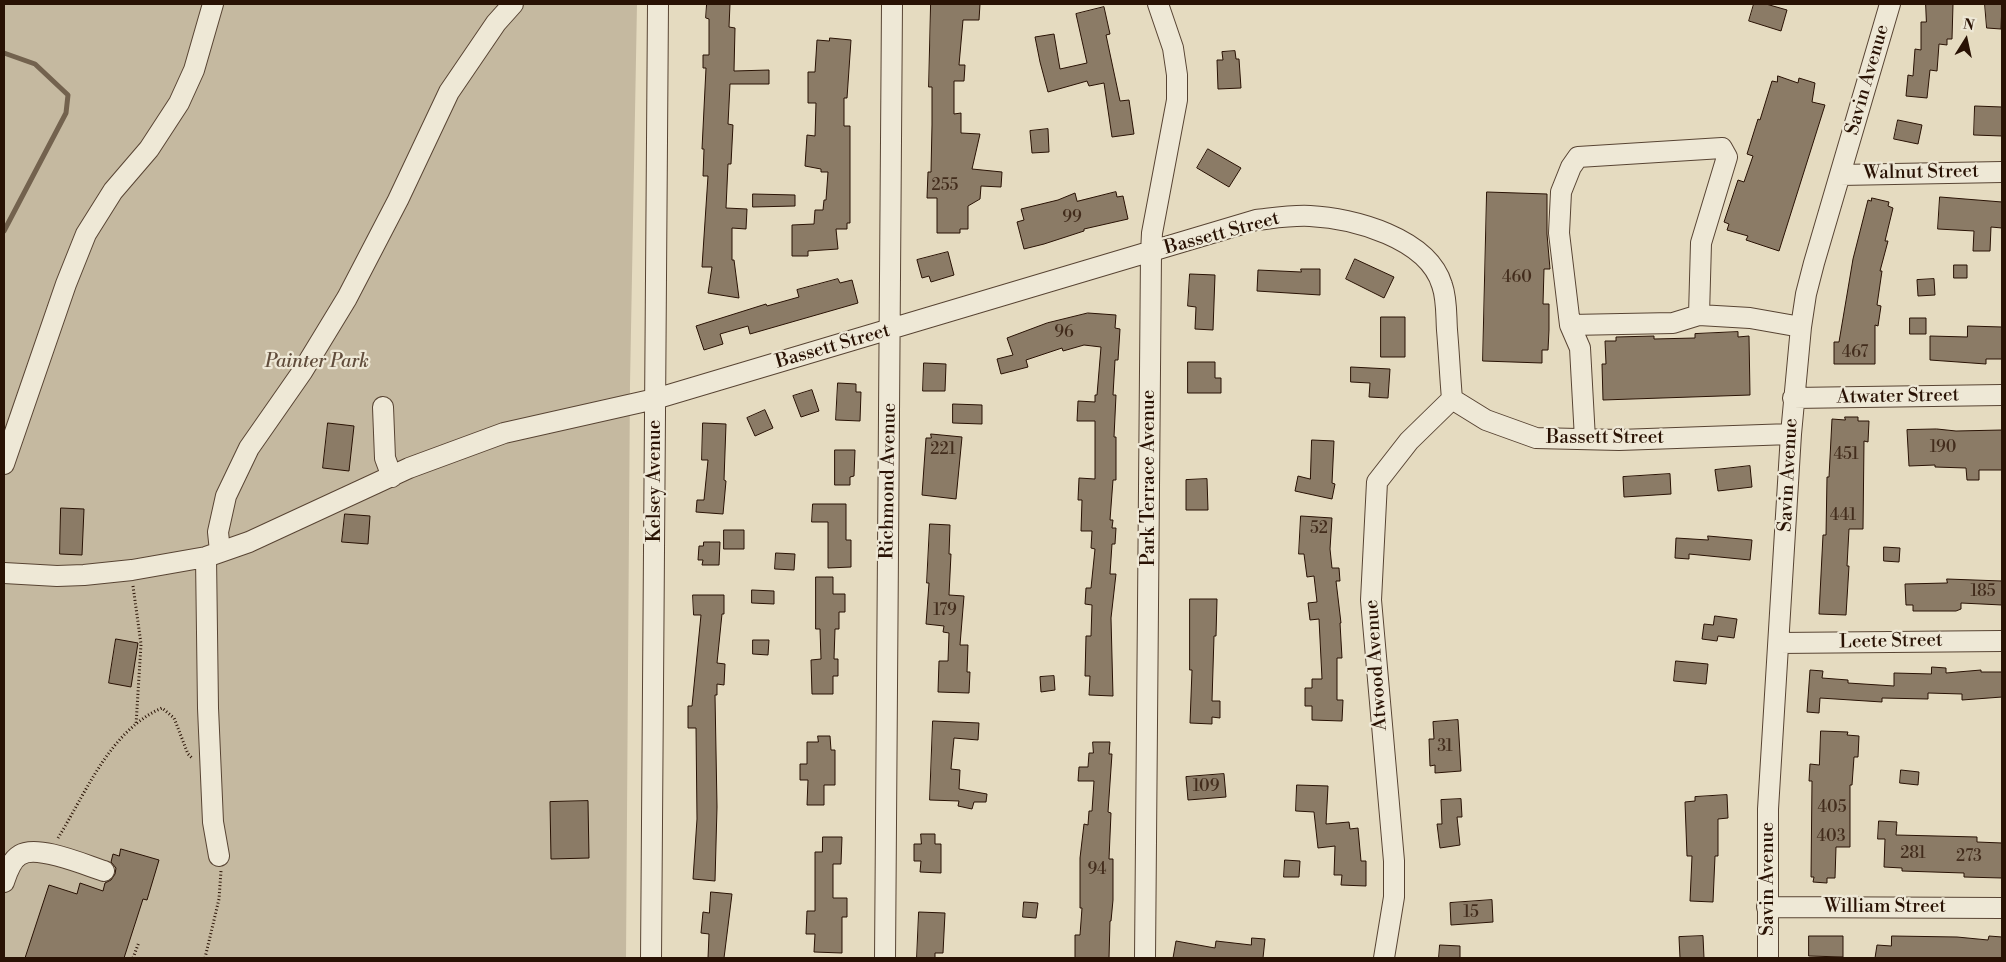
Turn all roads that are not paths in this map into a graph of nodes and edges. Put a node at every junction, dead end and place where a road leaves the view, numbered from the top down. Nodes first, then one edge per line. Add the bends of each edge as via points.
1 (213, 4) edge
2 (512, 4) edge
3 (658, 4) edge
4 (892, 4) edge
5 (1158, 4) edge
6 (1890, 4) edge
7 (2002, 172) edge
8 (1840, 175) junction
9 (1151, 253) junction
10 (1699, 315) junction
11 (1570, 325) junction
12 (1801, 326) junction
13 (890, 330) junction
14 (2002, 395) edge
15 (1794, 398) junction
16 (655, 399) junction
17 (1452, 399) junction
18 (383, 407) dead end
19 (1791, 434) junction
20 (1585, 439) junction
21 (4, 464) edge
22 (392, 476) junction
23 (213, 554) junction
24 (4, 573) edge
25 (2002, 641) edge
26 (1779, 643) junction
27 (218, 856) road end
28 (104, 871) dead end
29 (4, 882) edge
30 (1768, 907) junction
31 (2002, 908) edge
32 (651, 958) edge
33 (885, 958) edge
34 (1145, 958) edge
35 (1384, 958) edge
36 (1768, 958) edge

1 - 21 street via 194,70 179,103 149,150 113,191 86,234
2 - 23 street via 449,92 347,298 302,372 249,448 226,496
3 - 16 street, Kelsey Avenue
4 - 13 street, Richmond Avenue
5 - 9 street, Park Terrace Avenue via 1173,48 1177,100
6 - 8 street, Savin Avenue
7 - 8 street, Walnut Street
8 - 12 street, Savin Avenue via 1808,286
9 - 13 street, Bassett Street
9 - 17 street, Bassett Street via 1256,220 1288,216 1341,220 1389,235 1425,257 1435,268 1442,284 1446,299
9 - 34 street, Park Terrace Avenue
10 - 11 street via 1672,323
10 - 11 street via 1701,243 1727,157 1722,148 1717,147 1578,157 1561,192 1559,233
10 - 12 street
11 - 20 street via 1580,348
12 - 15 street, Savin Avenue
13 - 16 street, Bassett Street
13 - 33 street, Richmond Avenue
14 - 15 street, Atwater Street
15 - 19 street, Savin Avenue
16 - 22 street, Bassett Street via 504,433
16 - 32 street, Kelsey Avenue
17 - 20 street, Bassett Street via 1486,420 1536,438
17 - 35 street, Atwood Avenue via 1409,441 1377,482 1371,600 1394,862 1394,897
18 - 22 street via 385,458
19 - 20 street, Bassett Street
19 - 26 street, Savin Avenue
22 - 23 street, Bassett Street via 249,542
23 - 24 street, Bassett Street via 132,570 57,576
23 - 27 street via 208,708 213,822
25 - 26 street, Leete Street
26 - 30 street, Savin Avenue via 1768,809
28 - 29 street via 35,852 20,854 11,864
30 - 31 street, William Street
30 - 36 street, Savin Avenue

